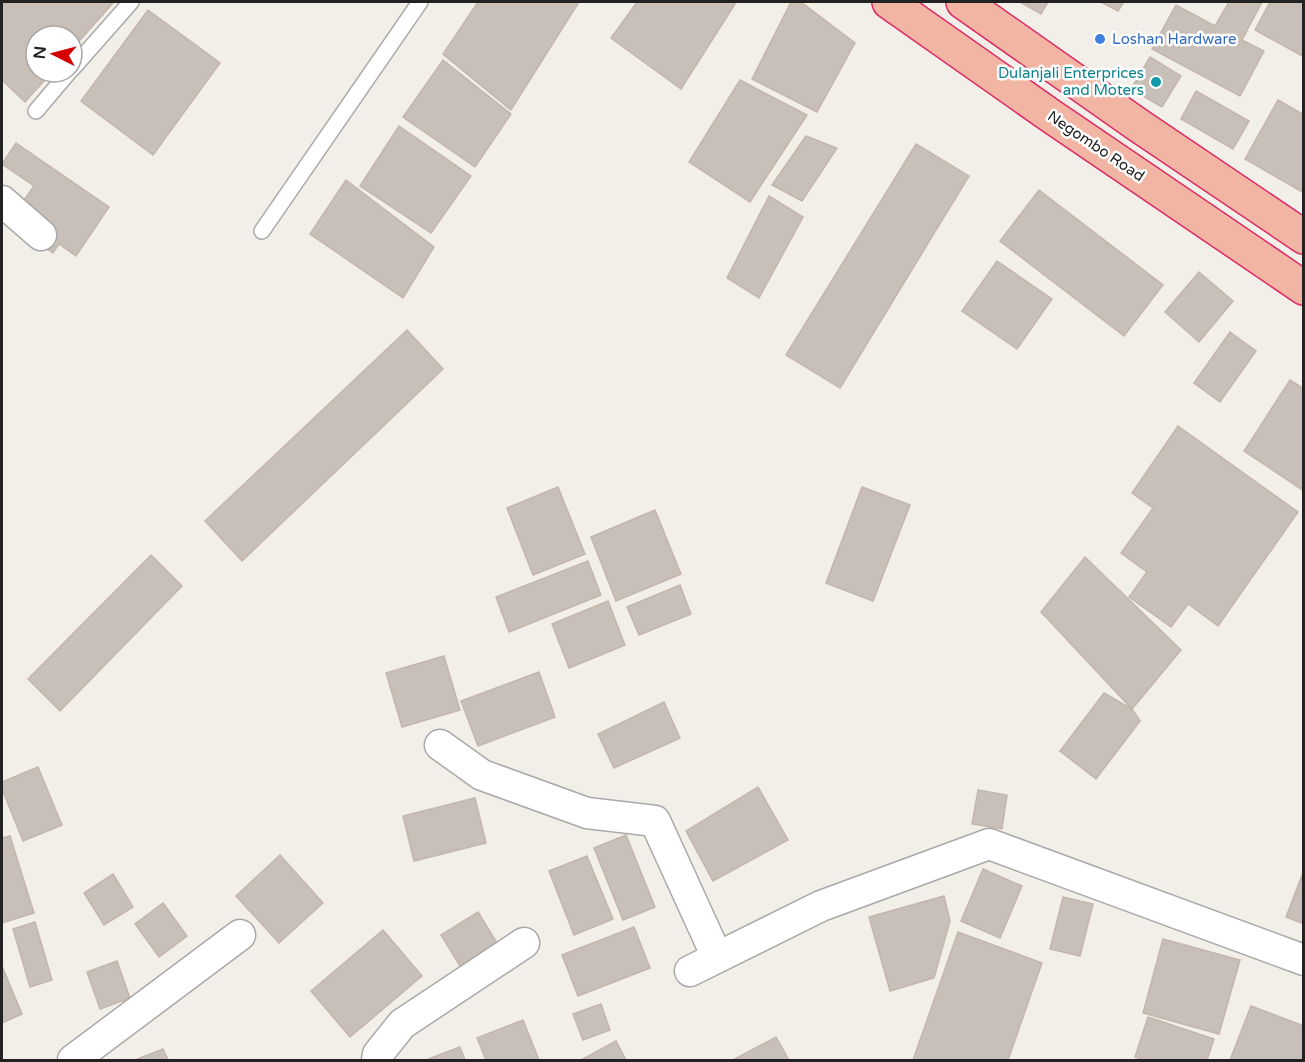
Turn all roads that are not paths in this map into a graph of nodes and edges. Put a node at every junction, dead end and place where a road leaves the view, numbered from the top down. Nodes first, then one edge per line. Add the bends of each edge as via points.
1 (131, 2) edge
2 (420, 2) edge
3 (889, 2) edge
4 (963, 2) edge
5 (84, 55) edge
6 (59, 84) edge
7 (36, 111) dead end
8 (2, 201) edge
9 (262, 231) dead end
10 (41, 234) dead end
11 (1304, 237) edge
12 (1304, 288) edge
13 (440, 745) dead end
14 (240, 935) dead end
15 (524, 943) dead end
16 (717, 957) junction
17 (1304, 960) edge
18 (690, 971) dead end
19 (74, 1060) edge
20 (377, 1060) edge

1 - 5 lane
2 - 9 lane
3 - 12 highway, Negombo Road
4 - 11 highway
6 - 7 lane
8 - 10 street
13 - 16 street via 482,775 587,813 655,821
14 - 19 street
15 - 20 street via 402,1024
16 - 17 street via 821,906 989,844
16 - 18 street

